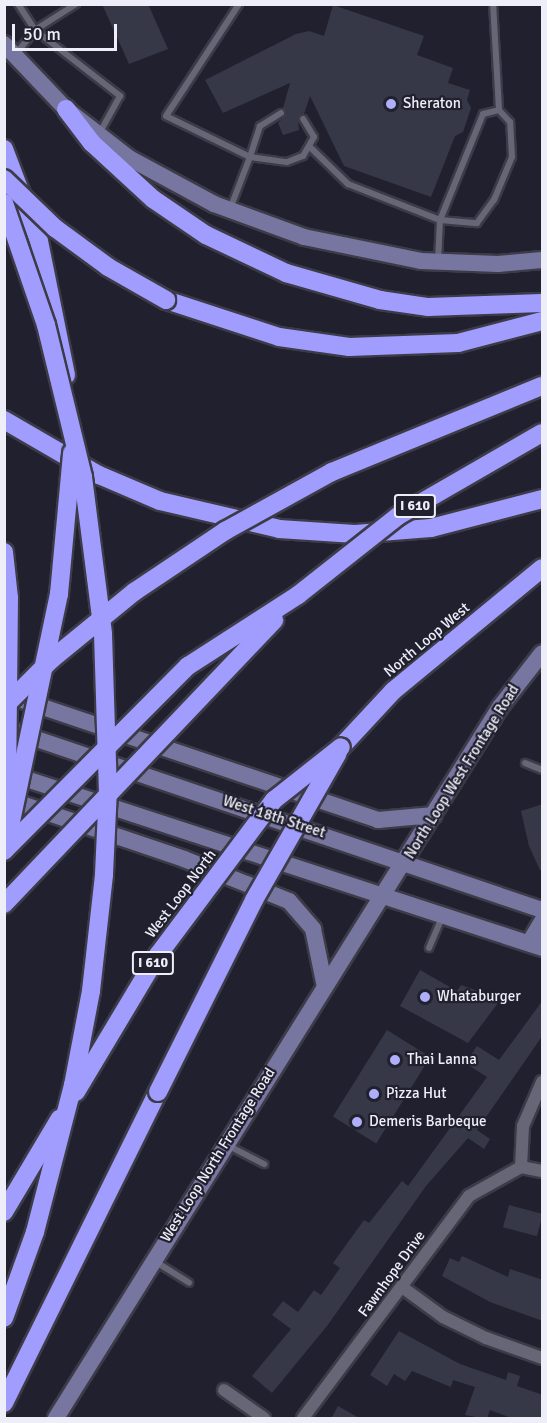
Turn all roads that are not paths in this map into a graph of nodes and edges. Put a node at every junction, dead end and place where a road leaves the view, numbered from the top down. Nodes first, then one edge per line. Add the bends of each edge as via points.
1 (18, 4) edge
2 (76, 4) edge
3 (239, 4) edge
4 (493, 4) edge
5 (34, 30) junction
6 (10, 49) edge
7 (66, 110) junction
8 (499, 110) junction
9 (281, 113) dead end
10 (303, 119) dead end
11 (99, 135) junction
12 (311, 148) junction
13 (4, 149) edge
14 (250, 157) junction
15 (4, 179) edge
16 (4, 203) edge
17 (230, 210) junction
18 (440, 220) junction
19 (543, 260) edge
20 (438, 262) junction
21 (543, 303) edge
22 (543, 321) edge
23 (543, 386) edge
24 (4, 420) edge
25 (543, 433) edge
26 (543, 499) edge
27 (4, 552) edge
28 (543, 568) edge
29 (298, 596) junction
30 (543, 653) edge
31 (4, 694) edge
32 (4, 707) edge
33 (4, 728) edge
34 (341, 747) junction
35 (525, 763) dead end
36 (543, 770) edge
37 (4, 772) edge
38 (4, 798) edge
39 (434, 815) junction
40 (5, 850) edge
41 (405, 861) junction
42 (387, 894) junction
43 (4, 904) edge
44 (543, 910) edge
45 (444, 914) junction
46 (543, 921) edge
47 (536, 945) edge
48 (429, 948) dead end
49 (325, 987) junction
50 (543, 1082) edge
51 (224, 1143) junction
52 (264, 1164) dead end
53 (521, 1167) junction
54 (543, 1171) edge
55 (4, 1212) edge
56 (153, 1260) junction
57 (189, 1284) dead end
58 (402, 1287) junction
59 (4, 1318) edge
60 (543, 1358) edge
61 (224, 1390) dead end
62 (4, 1403) edge
63 (56, 1419) edge
64 (264, 1419) edge
65 (303, 1419) edge

1 - 5 lane
2 - 5 lane
3 - 14 lane via 166,116
4 - 8 lane
5 - 6 lane
5 - 11 lane via 120,96
6 - 7 main road
7 - 11 main road
7 - 21 highway via 99,150 153,200 206,235 256,261 317,284 381,300 475,308
8 - 18 lane via 483,114
8 - 18 lane via 510,122 512,157 494,200 477,222
9 - 14 lane via 260,126
10 - 12 lane via 313,130
11 - 17 main road via 129,158
12 - 14 lane via 286,162
12 - 18 lane via 348,184
13 - 40 highway, bridge via 39,241 66,375 72,448 60,584
14 - 17 lane
15 - 22 highway, bridge via 55,228 108,267 166,300 229,324 349,347 400,347 458,343
16 - 59 highway, bridge via 46,325 83,477 103,634 108,789 92,980 73,1085 35,1232
17 - 20 main road via 343,247
18 - 20 lane
19 - 20 main road
23 - 32 highway, bridge via 332,472 225,531 134,592 52,659
24 - 26 highway via 99,476 160,501 279,529 355,534 431,528
25 - 29 highway, I 610, bridge via 398,516
27 - 40 highway, bridge via 10,701
28 - 34 highway, North Loop West / I 610 via 393,691
29 - 40 highway, bridge via 188,666
29 - 43 highway, I 610, bridge
30 - 39 main road, North Loop West Frontage Road via 500,707
31 - 39 main road via 378,820
33 - 41 main road, West 18th Street
34 - 55 highway, West Loop North / I 610, bridge via 274,800 158,955
34 - 62 highway, bridge via 254,900
35 - 36 lane
37 - 42 main road
38 - 49 main road via 184,859 289,901 314,929
39 - 41 main road, North Loop West Frontage Road
41 - 42 main road, North Loop West Frontage Road
41 - 44 main road, West 18th Street
42 - 45 main road
42 - 49 main road, West Loop North Frontage Road
45 - 47 main road
45 - 48 lane
46 - 47 main road
49 - 51 main road, West Loop North Frontage Road
50 - 53 street via 523,1126
51 - 52 lane
51 - 56 main road, West Loop North Frontage Road
53 - 54 street
53 - 58 street, Fawnhope Drive via 469,1196
56 - 57 lane
56 - 63 main road, West Loop North Frontage Road
58 - 60 street via 444,1317 486,1338
58 - 65 street, Fawnhope Drive
61 - 64 street

